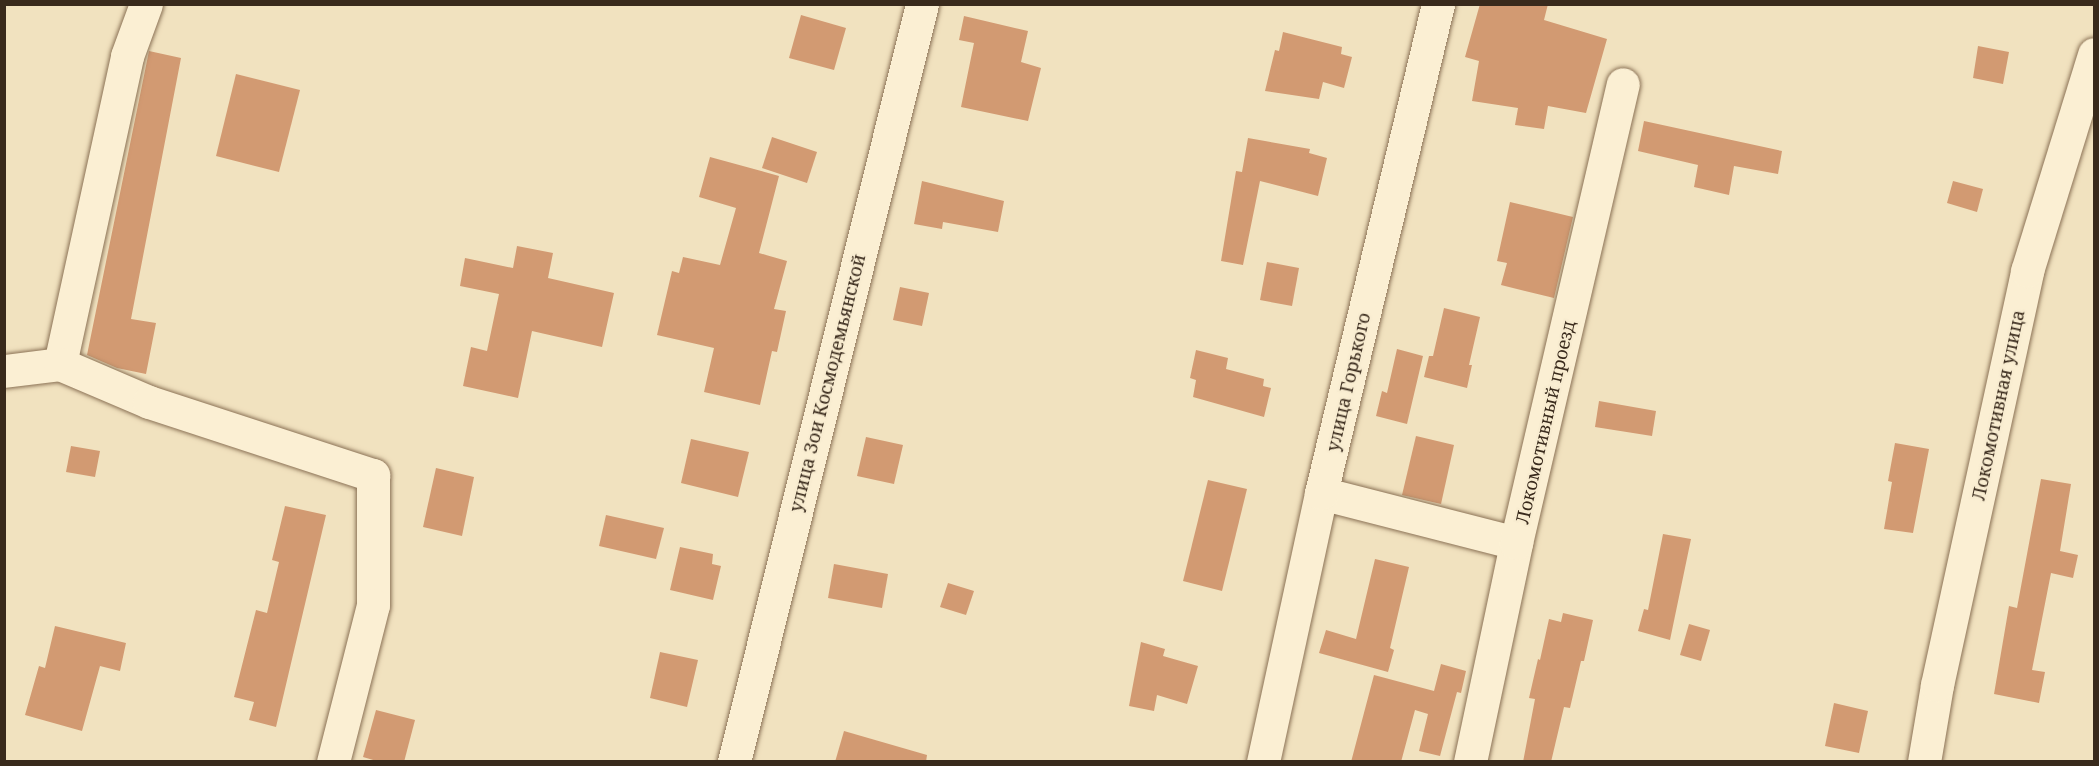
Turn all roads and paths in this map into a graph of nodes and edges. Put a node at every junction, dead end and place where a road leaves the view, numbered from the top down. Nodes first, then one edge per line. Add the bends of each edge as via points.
1 (146, 4) edge
2 (922, 4) edge
3 (1438, 4) edge
4 (2094, 54) edge
5 (1623, 84) dead end
6 (60, 364) junction
7 (4, 371) edge
8 (1321, 493) junction
9 (1516, 543) junction
10 (333, 762) edge
11 (734, 762) edge
12 (1263, 762) edge
13 (1470, 762) edge
14 (1924, 762) edge

1 - 6 street via 127,56
2 - 11 street, улица Зои Космодемьянской
3 - 8 street, улица Горького
4 - 14 street, Локомотивная улица via 2027,271 1937,685
5 - 9 street, Локомотивный проезд
6 - 7 street
6 - 10 street via 149,402 373,475 373,605
8 - 9 street
8 - 12 street, улица Горького
9 - 13 street, Локомотивный проезд

